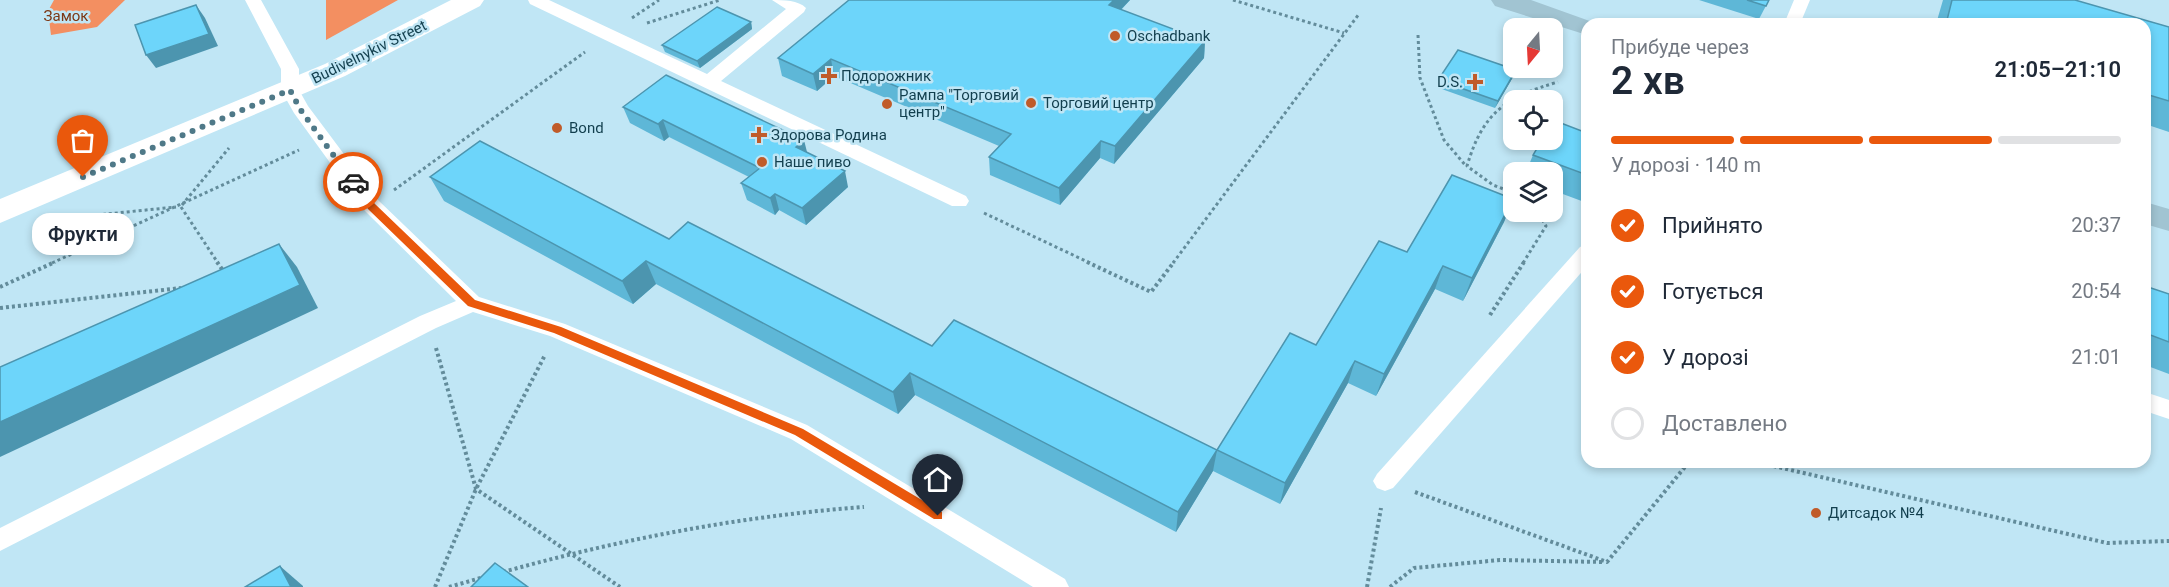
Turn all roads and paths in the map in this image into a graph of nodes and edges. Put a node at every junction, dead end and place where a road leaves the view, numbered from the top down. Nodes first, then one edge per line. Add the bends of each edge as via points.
1 (253, 0) edge
2 (471, 0) edge
3 (536, 0) edge
4 (659, 0) edge
5 (720, 0) edge
6 (780, 0) edge
7 (1233, 0) edge
8 (1504, 0) edge
9 (1802, 0) edge
10 (1359, 14) dead end
11 (1794, 18) edge
12 (1581, 25) edge
13 (1344, 33) junction
14 (609, 34) junction
15 (1418, 35) dead end
16 (710, 81) junction
17 (1558, 82) dead end
18 (290, 90) junction
19 (322, 139) junction
20 (230, 146) dead end
21 (1467, 166) junction
22 (1503, 189) edge
23 (959, 201) joint
24 (372, 206) junction
25 (181, 207) junction
26 (0, 212) edge
27 (2151, 215) edge
28 (56, 219) dead end
29 (2169, 220) edge
30 (1581, 259) edge
31 (225, 273) edge
32 (0, 287) edge
33 (186, 288) edge
34 (472, 303) junction
35 (0, 308) edge
36 (428, 322) junction
37 (557, 330) junction
38 (2151, 403) edge
39 (2169, 410) edge
40 (1684, 468) edge
41 (1782, 468) edge
42 (1385, 481) junction
43 (476, 489) junction
44 (918, 504) junction
45 (0, 540) edge
46 (2169, 541) edge
47 (569, 552) junction
48 (1607, 562) junction
49 (435, 587) edge
50 (449, 587) edge
51 (620, 587) edge
52 (1056, 587) edge
53 (1367, 587) edge
54 (1390, 587) edge

1 - 18 lane via 290,69
2 - 18 street, Budivelnykiv Street
3 - 14 lane
4 - 14 path
5 - 14 path
6 - 16 lane via 798,8
7 - 13 path
8 - 12 main road
9 - 11 lane
10 - 13 path
13 - 23 path via 1151,292
14 - 16 lane
14 - 24 path
15 - 21 path via 1420,78 1432,112 1444,140
16 - 23 lane
17 - 21 path via 1523,91 1495,108 1471,147
18 - 19 lane
18 - 26 street, Budivelnykiv Street
19 - 24 lane
19 - 25 path
20 - 25 path
21 - 22 path
24 - 34 lane
25 - 28 path
25 - 31 path
25 - 32 path
27 - 29 main road
30 - 42 lane
33 - 35 path
34 - 36 lane
34 - 37 lane
36 - 43 path
36 - 45 lane
37 - 43 path
37 - 44 lane via 799,432
38 - 39 lane
40 - 48 path
41 - 46 path via 2107,543
42 - 48 path
42 - 53 path
43 - 47 path
43 - 49 path
44 - 47 path via 824,509 692,528
44 - 52 lane
47 - 50 path
47 - 51 path
48 - 54 path via 1500,560 1414,568

